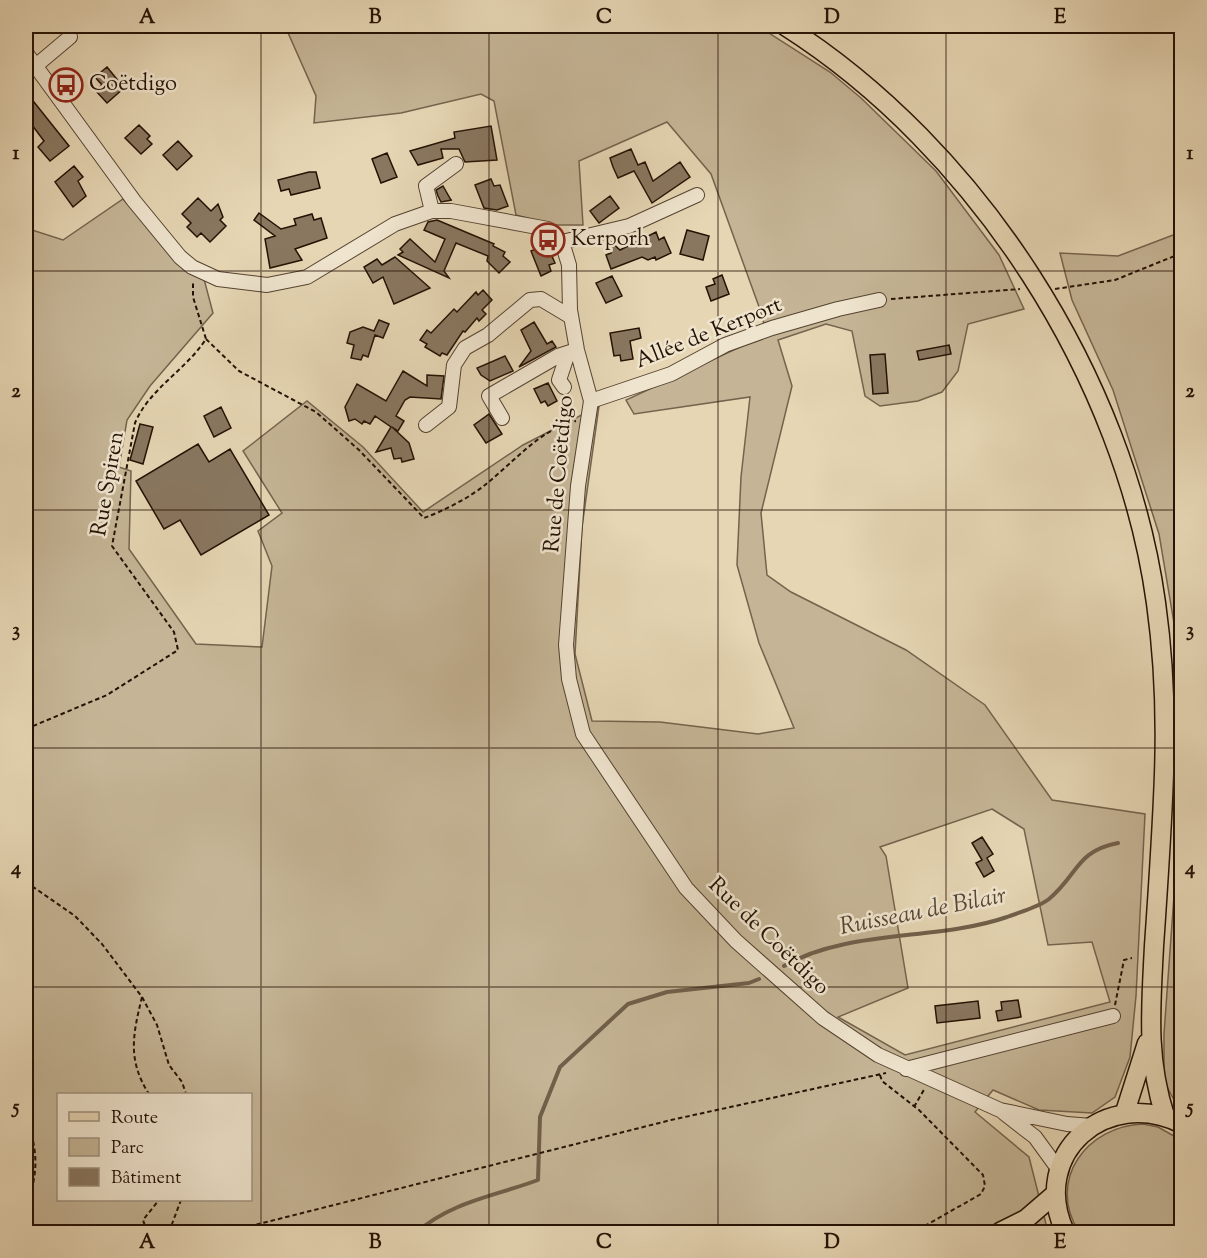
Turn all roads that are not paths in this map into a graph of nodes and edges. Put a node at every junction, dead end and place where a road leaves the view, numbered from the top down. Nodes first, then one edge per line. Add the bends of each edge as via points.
1 (785, 26) edge
2 (70, 37) dead end
3 (26, 53) edge
4 (31, 70) edge
5 (456, 164) dead end
6 (697, 195) dead end
7 (432, 211) junction
8 (562, 242) junction
9 (879, 300) road end
10 (571, 317) junction
11 (572, 351) junction
12 (564, 387) dead end
13 (591, 401) junction
14 (502, 418) dead end
15 (426, 425) dead end
16 (1113, 1016) road end
17 (1149, 1036) junction
18 (906, 1069) junction
19 (1000, 1110) junction
20 (1125, 1112) junction
21 (1165, 1116) junction
22 (1182, 1124) edge
23 (1092, 1126) junction
24 (1059, 1170) junction
25 (1055, 1194) junction
26 (1000, 1233) edge
27 (1065, 1233) edge

1 - 17 main road via 887,104 975,196 1038,287 1081,365 1119,456 1155,600 1163,665 1165,730
2 - 4 street
3 - 4 street
4 - 7 street via 180,257 218,279 267,285 306,277 395,224
5 - 7 street via 426,186
6 - 8 street via 629,226
7 - 8 street via 548,229
8 - 10 street, Rue de Coëtdigo via 569,265
9 - 13 street, Allée de Kerport via 772,328 725,345 671,374
10 - 11 street, Rue de Coëtdigo
10 - 15 street via 541,299 530,300 488,335 465,348 454,365 449,406
11 - 12 street via 559,380
11 - 13 street, Rue de Coëtdigo
11 - 14 street via 489,396
13 - 18 street, Rue de Coëtdigo via 578,486 566,645 569,680 583,734 687,888 736,941 823,1018 851,1039
16 - 18 street
17 - 20 main road
17 - 21 main road via 1154,1083
18 - 19 street, Rue de Coëtdigo
19 - 23 street, Rue de Coëtdigo
19 - 24 street, Rue de Coëtdigo via 1035,1137
20 - 21 main road
20 - 23 main road
21 - 22 main road
23 - 24 main road via 1069,1148
24 - 25 main road
25 - 26 main road via 1026,1219
25 - 27 main road via 1058,1218

